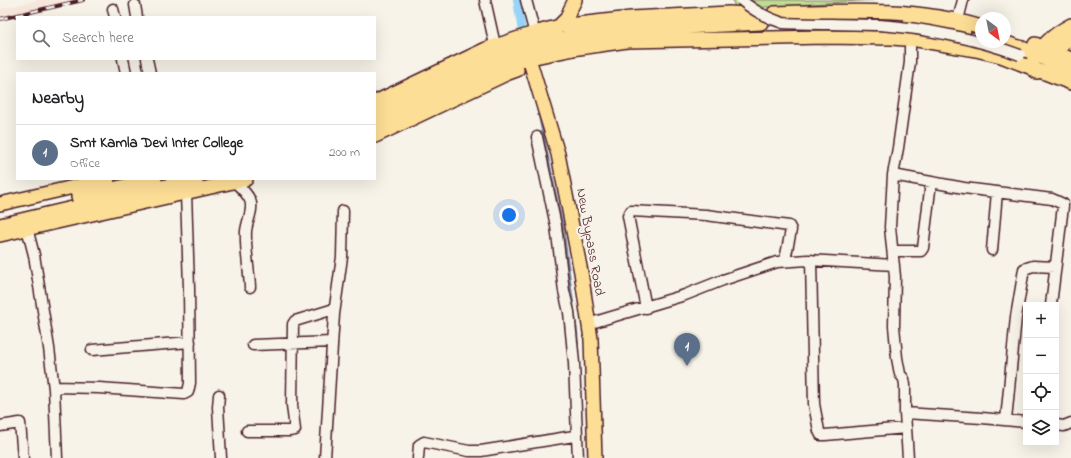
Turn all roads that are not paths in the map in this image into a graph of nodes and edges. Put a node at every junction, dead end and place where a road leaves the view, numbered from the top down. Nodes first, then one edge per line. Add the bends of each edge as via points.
1 (485, 0) edge
2 (526, 0) edge
3 (575, 0) edge
4 (741, 0) edge
5 (963, 0) edge
6 (135, 5) dead end
7 (774, 13) dead end
8 (748, 14) dead end
9 (138, 16) edge
10 (815, 18) dead end
11 (958, 20) junction
12 (762, 23) dead end
13 (1071, 25) edge
14 (560, 26) junction
15 (975, 26) edge
16 (975, 34) edge
17 (1071, 37) edge
18 (1011, 39) edge
19 (495, 45) junction
20 (1011, 45) edge
21 (532, 46) junction
22 (910, 47) junction
23 (976, 50) junction
24 (1036, 57) junction
25 (1071, 59) edge
26 (123, 60) edge
27 (147, 60) edge
28 (1049, 61) junction
29 (1071, 71) edge
30 (126, 72) edge
31 (150, 72) edge
32 (1071, 83) edge
33 (1071, 92) edge
34 (376, 102) edge
35 (376, 113) edge
36 (376, 126) edge
37 (376, 136) edge
38 (537, 137) dead end
39 (893, 176) junction
40 (104, 180) edge
41 (151, 180) edge
42 (192, 180) edge
43 (240, 180) edge
44 (932, 182) junction
45 (186, 192) junction
46 (556, 192) junction
47 (997, 192) junction
48 (0, 204) edge
49 (343, 212) dead end
50 (0, 216) edge
51 (0, 225) edge
52 (27, 228) junction
53 (0, 235) edge
54 (992, 250) dead end
55 (893, 251) junction
56 (785, 260) junction
57 (811, 260) junction
58 (894, 265) junction
59 (1055, 267) junction
60 (250, 287) dead end
61 (1051, 302) edge
62 (646, 308) junction
63 (334, 310) junction
64 (588, 324) junction
65 (190, 342) junction
66 (332, 342) junction
67 (292, 344) junction
68 (253, 345) dead end
69 (92, 350) dead end
70 (54, 387) junction
71 (219, 395) dead end
72 (905, 414) junction
73 (1006, 420) junction
74 (1023, 422) edge
75 (1071, 423) edge
76 (1059, 425) edge
77 (0, 426) edge
78 (906, 428) junction
79 (247, 432) dead end
80 (577, 436) junction
81 (23, 458) edge
82 (57, 458) edge
83 (221, 458) edge
84 (325, 458) edge
85 (418, 458) edge
86 (578, 458) edge
87 (595, 458) edge
88 (908, 458) edge

1 - 19 street
2 - 21 street
3 - 14 main road via 567,18
4 - 24 street, bridge via 752,9 783,23 880,26 936,33
5 - 11 street
6 - 9 street
7 - 11 main road via 858,11 904,13
8 - 14 main road via 631,18
10 - 16 main road via 884,18
11 - 15 main road
12 - 21 main road via 626,30
13 - 24 main road via 1061,30
14 - 21 main road
17 - 28 main road
18 - 24 main road
19 - 21 main road
19 - 34 main road
20 - 24 main road
21 - 22 main road via 548,60 633,49 842,44
21 - 23 main road via 579,48 627,40 817,37 917,40
21 - 35 main road via 494,57
21 - 36 main road
21 - 37 main road via 506,74
21 - 46 main road, New Bypass Road via 558,154
22 - 23 main road
22 - 39 street
23 - 24 main road via 1001,56
24 - 28 main road
24 - 28 main road
24 - 33 main road via 1051,82
25 - 28 main road
26 - 30 street
27 - 31 street
28 - 29 main road
28 - 32 main road
38 - 46 street
39 - 44 street
39 - 55 street via 890,226
40 - 48 main road
41 - 50 main road
42 - 51 main road
43 - 45 main road
43 - 60 street via 251,202 246,232
44 - 47 street
44 - 55 street via 923,248 915,251
45 - 52 main road
45 - 65 street
46 - 64 main road, New Bypass Road via 581,272
46 - 80 street via 556,226 569,312
47 - 54 street
47 - 59 street via 1052,199 1063,204
49 - 63 street via 342,257
52 - 53 main road
52 - 70 street via 34,255
55 - 58 street
56 - 57 street
56 - 62 street
56 - 62 street via 791,230 789,226 706,215 631,211 628,216
57 - 58 street
57 - 78 street via 814,404 819,431 825,435
58 - 72 street via 894,326 897,358 905,385
59 - 61 street
59 - 73 street via 1033,266 1024,269 1016,317
62 - 64 street
63 - 66 street
63 - 67 street via 295,321
64 - 87 main road, New Bypass Road via 591,340
65 - 69 street
65 - 70 street via 190,383 187,394
66 - 67 street
66 - 84 street
67 - 68 street
67 - 79 street via 292,405 295,430
70 - 82 street
71 - 83 street
72 - 73 street
72 - 78 street
73 - 74 street
75 - 76 street
77 - 81 street via 20,424
78 - 88 street
80 - 85 street via 481,451 424,442 419,445
80 - 86 street

